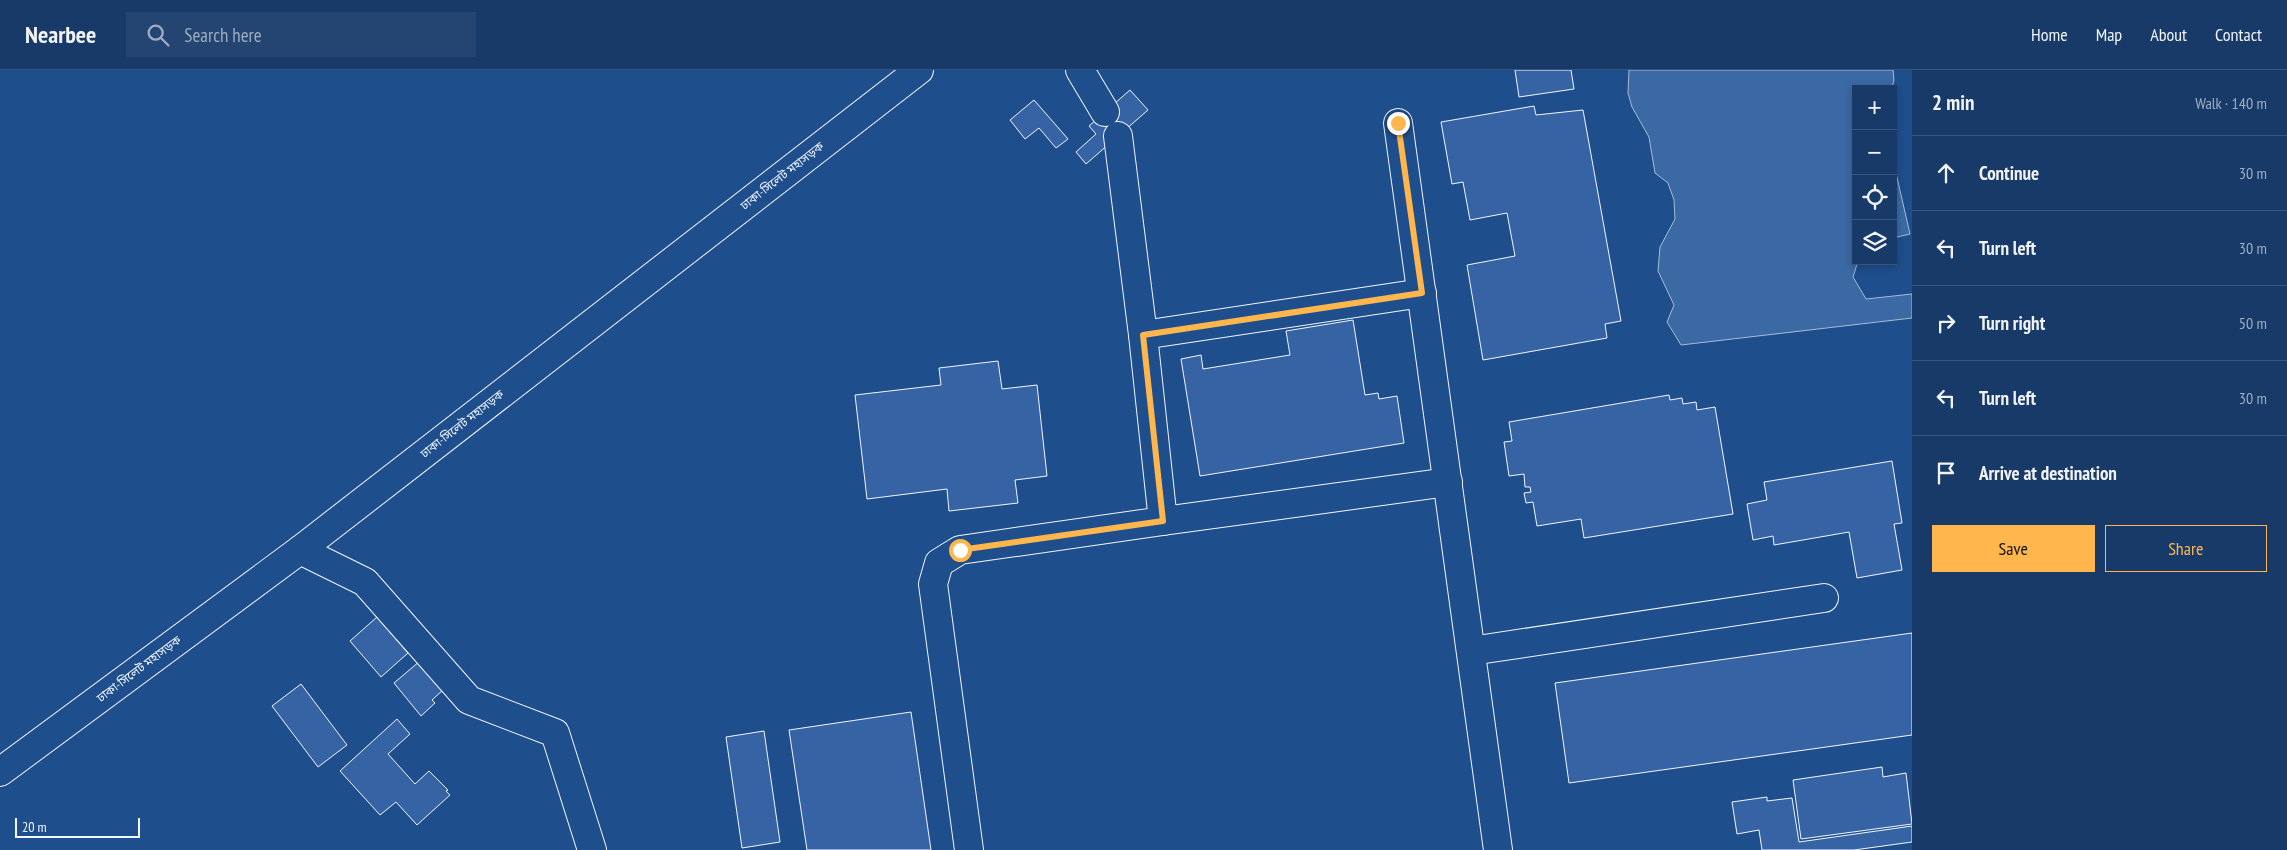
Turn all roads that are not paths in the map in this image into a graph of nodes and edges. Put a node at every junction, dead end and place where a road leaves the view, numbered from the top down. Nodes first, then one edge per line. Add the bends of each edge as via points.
1 (920, 70) edge
2 (1080, 70) edge
3 (1105, 112) dead end
4 (1398, 123) dead end
5 (1118, 136) dead end
6 (1422, 293) junction
7 (1143, 335) junction
8 (1448, 482) junction
9 (1163, 521) junction
10 (300, 550) junction
11 (1824, 598) dead end
12 (1471, 651) junction
13 (0, 772) edge
14 (592, 850) edge
15 (970, 850) edge
16 (1498, 850) edge

1 - 10 main road, ঢাকা-সিলেট মহাসড়ক
2 - 3 main road
4 - 6 main road
5 - 7 main road
6 - 7 main road
6 - 8 main road
7 - 9 main road
8 - 9 main road
8 - 12 main road
9 - 15 main road via 960,550 939,563 934,584
10 - 13 main road, ঢাকা-সিলেট মহাসড়ক
10 - 14 main road via 365,582 469,700 555,733
11 - 12 main road
12 - 16 main road

